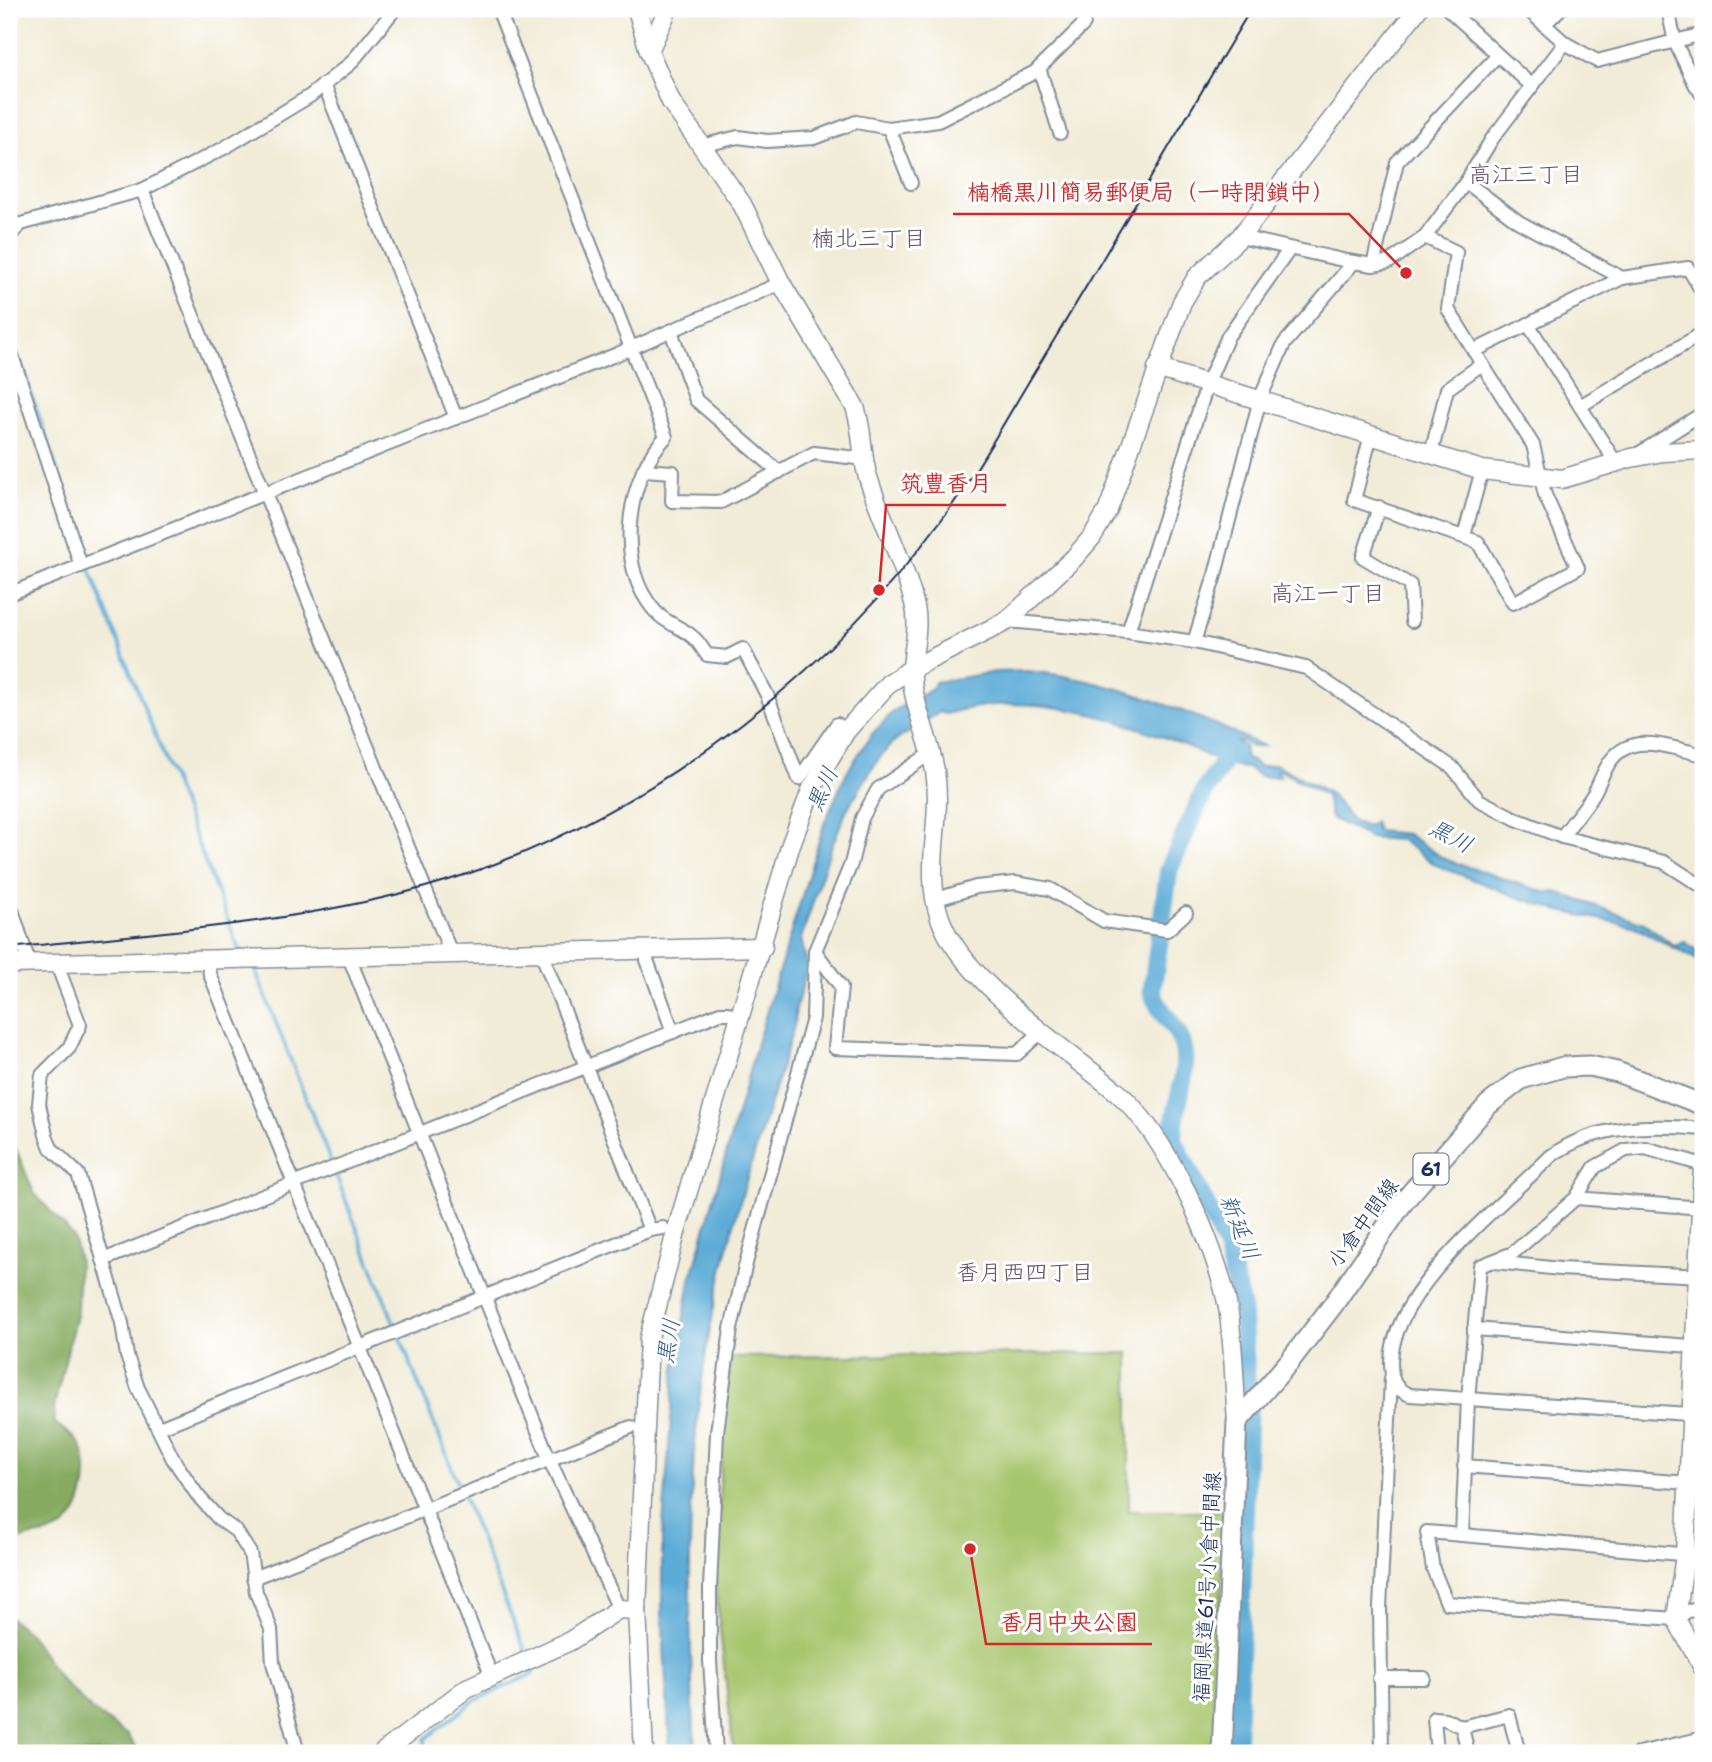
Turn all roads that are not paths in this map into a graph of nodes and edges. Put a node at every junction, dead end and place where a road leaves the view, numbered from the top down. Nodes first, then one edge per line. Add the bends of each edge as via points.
1 (395, 9) edge
2 (498, 9) edge
3 (636, 9) edge
4 (667, 9) edge
5 (1418, 9) edge
6 (1448, 9) edge
7 (1527, 9) edge
8 (1560, 9) edge
9 (1668, 9) edge
10 (1084, 24) dead end
11 (1544, 25) junction
12 (1703, 34) edge
13 (1675, 42) junction
14 (1565, 43) junction
15 (649, 51) junction
16 (1498, 55) junction
17 (1038, 68) junction
18 (1699, 80) edge
19 (324, 84) junction
20 (1532, 86) junction
21 (1703, 96) edge
22 (889, 128) junction
23 (1060, 133) dead end
24 (701, 146) junction
25 (1466, 182) junction
26 (911, 183) dead end
27 (142, 190) junction
28 (9, 236) edge
29 (1240, 237) junction
30 (1425, 237) junction
31 (1289, 250) junction
32 (1354, 262) junction
33 (1373, 265) junction
34 (1622, 278) junction
35 (781, 283) junction
36 (1703, 293) edge
37 (1528, 324) junction
38 (671, 331) junction
39 (1703, 333) edge
40 (9, 346) edge
41 (634, 348) junction
42 (1474, 351) junction
43 (1482, 365) junction
44 (1157, 368) junction
45 (1208, 382) junction
46 (1260, 399) junction
47 (1580, 406) junction
48 (1703, 413) edge
49 (456, 418) junction
50 (1371, 435) junction
51 (1703, 450) edge
52 (1431, 454) junction
53 (865, 459) junction
54 (1623, 461) junction
55 (643, 470) junction
56 (1482, 470) junction
57 (779, 472) junction
58 (1541, 479) junction
59 (263, 492) junction
60 (1379, 507) junction
61 (1464, 536) junction
62 (81, 566) junction
63 (9, 594) edge
64 (1007, 621) junction
65 (1412, 621) dead end
66 (1128, 632) junction
67 (1194, 642) junction
68 (911, 669) junction
69 (846, 730) junction
70 (929, 747) junction
71 (1703, 755) edge
72 (1562, 837) junction
73 (1703, 887) edge
74 (937, 899) junction
75 (9, 901) edge
76 (1186, 913) dead end
77 (763, 947) junction
78 (647, 950) junction
79 (815, 951) junction
80 (541, 952) junction
81 (451, 953) junction
82 (349, 957) junction
83 (208, 958) junction
84 (29, 962) junction
85 (56, 962) junction
86 (9, 964) edge
87 (728, 1013) dead end
88 (673, 1032) junction
89 (1041, 1032) junction
90 (586, 1068) junction
91 (1703, 1105) edge
92 (1703, 1129) edge
93 (418, 1135) junction
94 (1703, 1166) edge
95 (295, 1185) junction
96 (1576, 1198) junction
97 (1702, 1208) edge
98 (103, 1261) junction
99 (1495, 1262) junction
100 (1701, 1276) edge
101 (484, 1298) junction
102 (1474, 1329) junction
103 (360, 1347) junction
104 (1699, 1347) edge
105 (1391, 1378) junction
106 (1468, 1399) junction
107 (1698, 1415) edge
108 (1237, 1422) junction
109 (631, 1427) dead end
110 (159, 1428) junction
111 (550, 1461) junction
112 (1464, 1466) junction
113 (1696, 1483) edge
114 (425, 1509) junction
115 (1462, 1535) junction
116 (1685, 1555) junction
117 (1703, 1556) edge
118 (253, 1578) junction
119 (619, 1609) junction
120 (1703, 1609) edge
121 (637, 1610) junction
122 (1676, 1619) junction
123 (1703, 1668) edge
124 (492, 1677) junction
125 (1379, 1678) junction
126 (1424, 1678) dead end
127 (1461, 1727) junction
128 (1703, 1738) edge
129 (298, 1753) edge
130 (382, 1753) edge
131 (644, 1753) edge
132 (716, 1753) edge
133 (1222, 1753) edge
134 (1382, 1753) edge
135 (1437, 1753) edge
136 (1468, 1753) edge
137 (1519, 1753) edge
138 (1639, 1753) edge

1 - 19 street via 370,44
2 - 41 street
3 - 15 street
4 - 15 street
5 - 29 street
6 - 16 street
7 - 11 street
8 - 11 street
9 - 13 street
10 - 17 street
11 - 14 street
12 - 13 street
13 - 14 street via 1597,61
13 - 18 street
14 - 20 street
15 - 24 street via 671,102
16 - 20 street
16 - 33 street via 1397,162
17 - 22 street via 938,121
17 - 23 street
18 - 21 street
19 - 27 street via 224,148
19 - 49 street
20 - 25 street
22 - 24 street via 856,122 814,138 767,141 738,137
22 - 26 street
24 - 35 street via 742,204
25 - 30 street
25 - 34 street via 1519,222
27 - 28 street via 21,224
27 - 59 street
29 - 31 street
29 - 44 street via 1197,277 1182,302
30 - 33 street via 1389,262
30 - 42 street via 1456,252 1448,309
31 - 32 street
31 - 45 street via 1228,336
32 - 33 street
32 - 46 street via 1284,344
34 - 36 street via 1688,268
34 - 37 street
35 - 38 street
35 - 53 street via 855,407
37 - 42 street
37 - 47 street
38 - 41 street
38 - 57 street via 696,400
39 - 47 street
40 - 62 street
41 - 49 street
41 - 55 street via 666,437
42 - 43 street
43 - 52 street via 1447,389
43 - 58 street via 1533,445
44 - 45 street
44 - 64 street via 1098,528 1074,558
45 - 46 street
45 - 66 street
46 - 50 street
46 - 67 street
47 - 54 street
48 - 54 street
49 - 59 street
50 - 52 street
50 - 60 street via 1354,500
51 - 54 street
52 - 56 street
53 - 57 street via 814,453
53 - 68 street via 883,523 914,603
54 - 58 street via 1586,474
55 - 57 street via 673,472 672,501 721,502
55 - 69 street via 632,510 631,544 634,572 647,602 663,619 694,638 707,655 727,657 743,649 767,695 799,779 837,724
56 - 58 street
56 - 61 street
58 - 61 street via 1578,568 1513,603 1478,542
59 - 62 street
59 - 81 street
60 - 61 street
60 - 65 street via 1363,557 1410,585
62 - 63 street
64 - 66 street
64 - 68 street
66 - 67 street
67 - 72 street via 1306,667 1452,767 1479,800
68 - 69 street via 889,683
68 - 70 street
69 - 77 street via 812,788 791,844
70 - 74 street via 936,791 931,865
70 - 79 street via 878,789 862,818 850,864
71 - 72 street via 1646,745 1625,748 1605,765 1594,792
72 - 73 street via 1664,862
74 - 76 street via 976,887 1015,883 1050,889 1104,921 1167,930
74 - 89 street via 940,918 953,944
75 - 84 street
77 - 78 street
77 - 121 street via 676,1232 649,1338
78 - 80 street
78 - 88 street via 646,960
79 - 89 street via 841,987 835,1048 1017,1054
79 - 132 street via 813,1018 745,1267 717,1432 710,1612
80 - 81 street
80 - 90 street
81 - 82 street
82 - 83 street
82 - 93 street
83 - 85 street
83 - 95 street via 210,974
84 - 85 street
84 - 86 street
85 - 98 street via 80,1025 69,1048 42,1075 39,1104 51,1148 78,1174
87 - 88 street
88 - 90 street
89 - 108 street via 1119,1094 1152,1131 1172,1167 1223,1284
90 - 93 street
90 - 101 street via 656,1229
91 - 108 main road, 小倉中間線 / 61 via 1590,1066 1563,1067 1521,1079 1488,1105 1404,1201 1318,1324
92 - 105 street via 1632,1127 1565,1146 1551,1156 1440,1262 1423,1284 1398,1332
93 - 95 street
93 - 101 street
94 - 96 street via 1645,1148 1626,1150 1595,1167
94 - 97 street
95 - 98 street
95 - 103 street
96 - 97 street
96 - 99 street via 1513,1253
97 - 100 street
98 - 110 street via 127,1356
99 - 100 street
99 - 102 street via 1480,1266
100 - 104 street
101 - 103 street
101 - 111 street
102 - 104 street
102 - 106 street
103 - 110 street
103 - 114 street
104 - 107 street
105 - 106 street via 1410,1395
105 - 125 street
106 - 107 street
106 - 112 street
107 - 113 street
108 - 133 main road, 福岡県道61号小倉中間線
109 - 111 street
110 - 118 street via 198,1496 236,1531 250,1553
111 - 114 street
111 - 119 street
112 - 113 street
112 - 115 street
113 - 116 street
114 - 118 street
114 - 124 street
115 - 116 street
115 - 122 street via 1426,1532 1433,1569 1447,1603
116 - 117 street
116 - 122 street
118 - 129 street via 271,1629 273,1663
119 - 121 street
119 - 124 street via 570,1641
120 - 122 street
121 - 131 street
122 - 123 street
124 - 130 street via 467,1688
125 - 126 street
125 - 134 street
127 - 135 street via 1434,1718
127 - 136 street
127 - 137 street via 1509,1715
128 - 138 street

